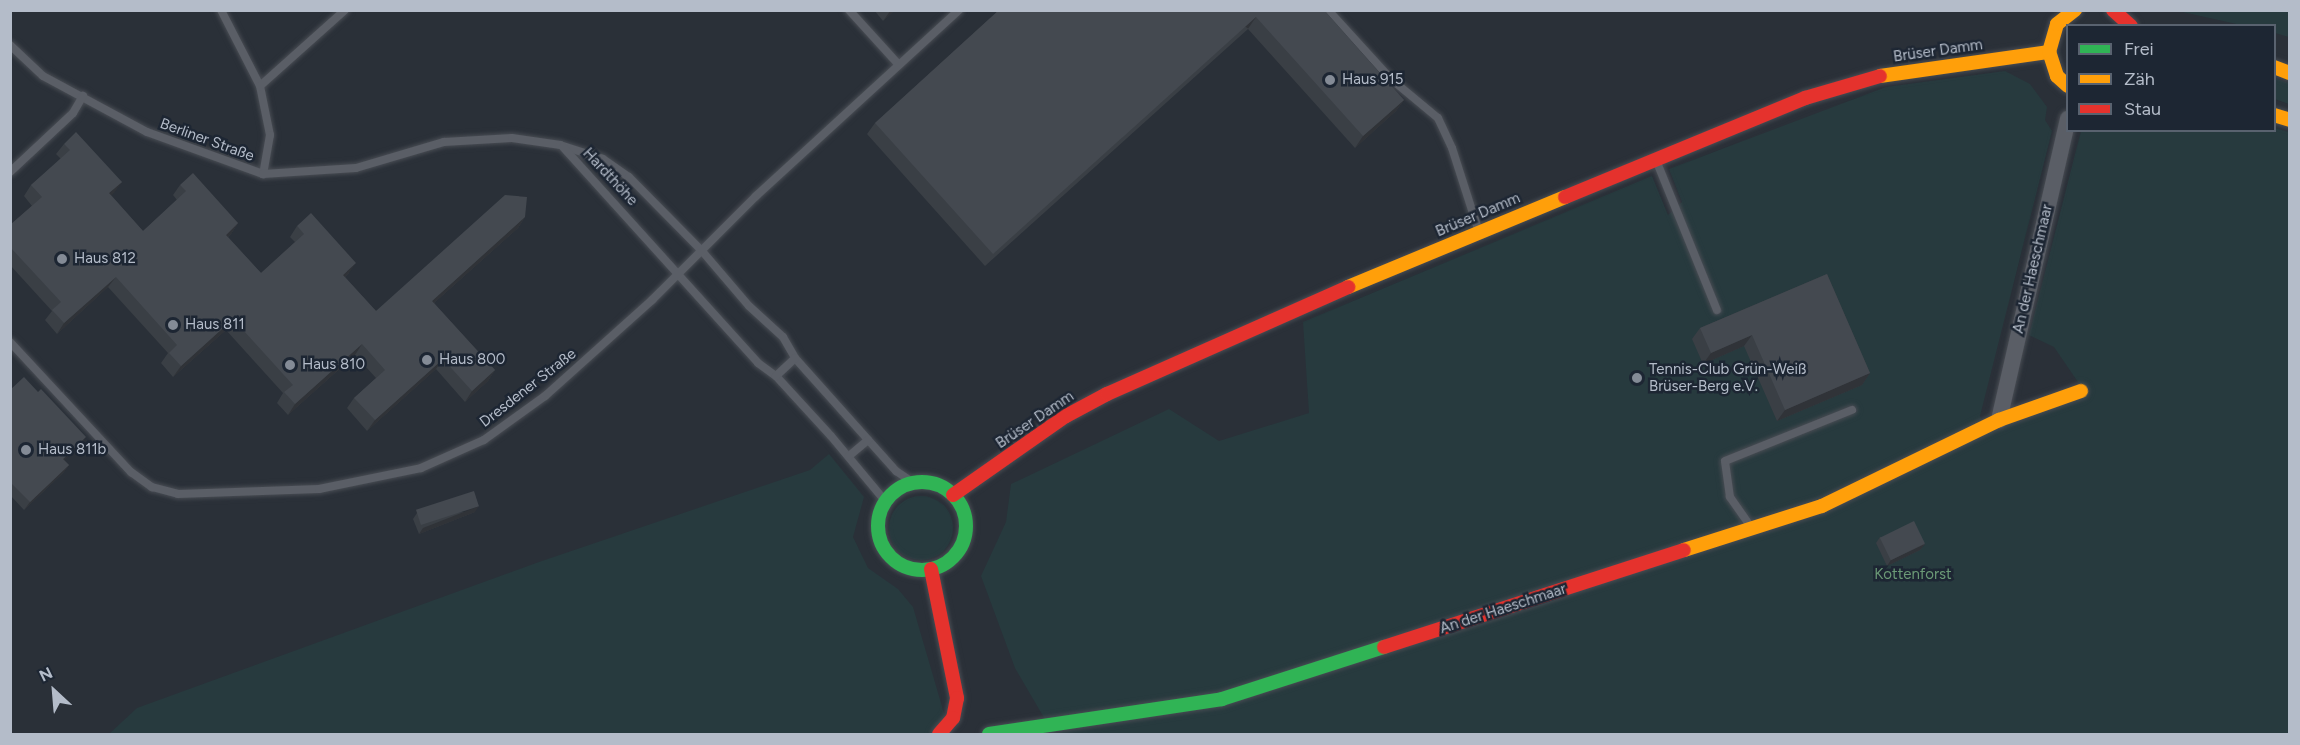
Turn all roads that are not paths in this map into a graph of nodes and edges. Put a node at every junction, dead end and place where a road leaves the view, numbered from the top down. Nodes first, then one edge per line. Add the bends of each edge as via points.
1 (221, 10) edge
2 (345, 10) edge
3 (849, 10) edge
4 (959, 10) edge
5 (1328, 10) edge
6 (2075, 10) edge
7 (2113, 10) edge
8 (2129, 24) edge
9 (10, 45) edge
10 (2049, 52) junction
11 (899, 65) junction
12 (2066, 85) edge
13 (260, 86) junction
14 (83, 96) junction
15 (2066, 123) edge
16 (560, 145) junction
17 (1655, 159) junction
18 (10, 172) edge
19 (263, 174) junction
20 (1479, 233) junction
21 (702, 251) junction
22 (679, 274) junction
23 (1717, 310) dead end
24 (10, 342) edge
25 (795, 358) junction
26 (776, 376) junction
27 (2081, 391) dead end
28 (1852, 410) dead end
29 (1999, 420) junction
30 (868, 440) junction
31 (849, 456) junction
32 (914, 483) junction
33 (953, 495) junction
34 (886, 502) junction
35 (1753, 529) junction
36 (931, 569) junction
37 (939, 735) edge
38 (989, 735) edge

1 - 13 lane
2 - 13 lane
3 - 11 lane
4 - 11 lane, Dresdener Straße
5 - 20 lane via 1391,79 1438,118 1452,147
6 - 10 street via 2057,24
7 - 8 street
9 - 14 lane, Berliner Straße via 43,76
10 - 12 street via 2057,76
10 - 17 street, Brüser Damm via 1882,75 1805,98
11 - 21 lane, Dresdener Straße
13 - 19 lane via 270,135
14 - 18 lane via 73,113
14 - 19 lane, Berliner Straße via 147,132
15 - 29 street, An der Haeschmaar
16 - 19 lane, Berliner Straße via 512,138 444,142 356,168
16 - 21 lane, Hardthöhe via 603,159 629,177
16 - 22 lane, Hardthöhe
17 - 20 street, Brüser Damm
17 - 23 lane
20 - 33 street, Brüser Damm via 1275,317 1107,394 1066,416
21 - 22 lane, Dresdener Straße
21 - 25 lane, Hardthöhe via 749,306 783,337
22 - 24 lane, Dresdener Straße via 545,396 484,440 421,468 319,489 178,494 152,487 131,472
22 - 26 lane, Hardthöhe via 758,363
25 - 26 lane
25 - 30 lane, Hardthöhe
26 - 31 lane, Hardthöhe
27 - 29 street, An der Haeschmaar
28 - 35 lane via 1725,461 1730,497
29 - 35 street, An der Haeschmaar via 1822,506
30 - 31 lane
30 - 32 lane, Hardthöhe via 896,471
31 - 34 lane, Hardthöhe
32 - 33 street via 942,486
32 - 34 street via 898,490
33 - 36 street via 966,523 965,538 958,553
34 - 36 street via 878,526 886,551 906,567
35 - 38 street, An der Haeschmaar via 1222,699
36 - 37 street via 957,698 952,718

